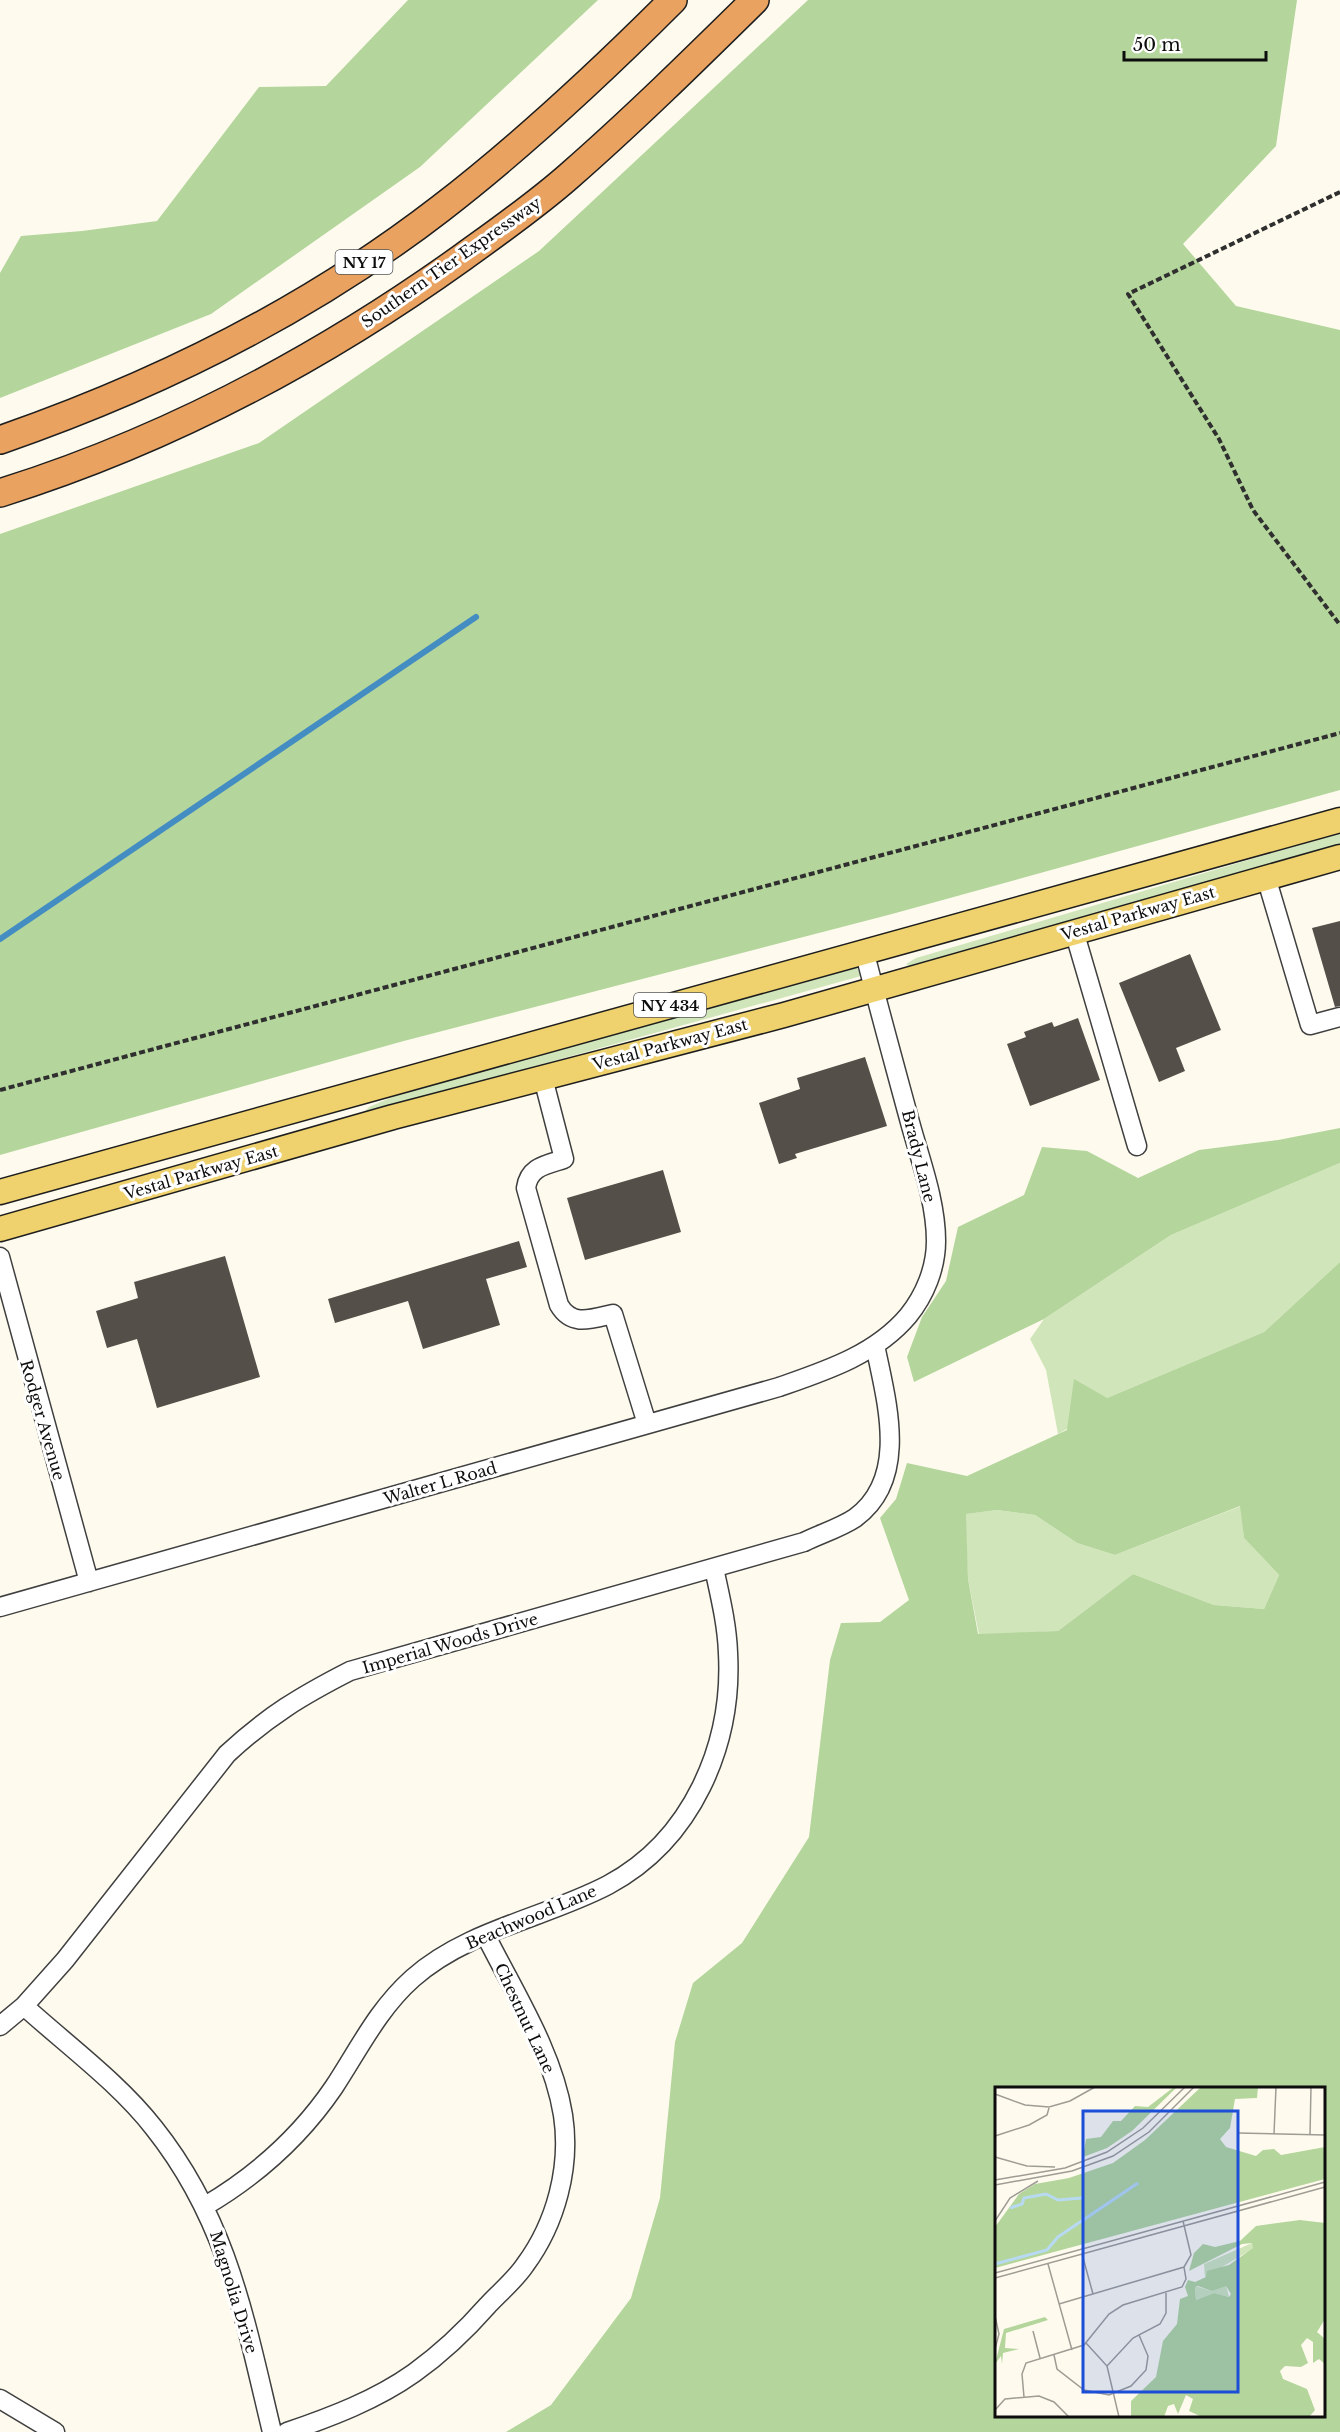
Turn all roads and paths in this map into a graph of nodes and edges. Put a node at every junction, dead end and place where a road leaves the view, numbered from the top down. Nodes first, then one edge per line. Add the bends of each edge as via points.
1 (674, 0) edge
2 (755, 0) edge
3 (1340, 192) edge
4 (0, 440) edge
5 (0, 493) edge
6 (1340, 625) edge
7 (1340, 733) edge
8 (1340, 820) edge
9 (1340, 857) edge
10 (1266, 877) junction
11 (1074, 931) junction
12 (864, 950) junction
13 (874, 989) junction
14 (1340, 1017) edge
15 (543, 1078) junction
16 (0, 1090) edge
17 (1137, 1146) dead end
18 (0, 1192) edge
19 (0, 1229) edge
20 (0, 1257) edge
21 (875, 1346) junction
22 (647, 1424) junction
23 (714, 1568) junction
24 (89, 1582) junction
25 (0, 1606) edge
26 (486, 1936) junction
27 (24, 2006) junction
28 (0, 2026) edge
29 (205, 2206) junction
30 (0, 2399) edge
31 (55, 2432) edge
32 (272, 2432) edge
33 (287, 2432) edge

1 - 4 highway, NY 17 via 518,146 439,210 356,267 206,354 51,422
2 - 5 highway, Southern Tier Expressway via 568,177 394,306 255,387 185,421 50,477
3 - 6 path via 1128,294 1219,438 1253,510
7 - 16 path
8 - 12 main road, NY 434
9 - 10 main road, Vestal Parkway East / NY 434
10 - 11 main road, Vestal Parkway East / NY 434
10 - 14 street via 1310,1025
11 - 13 main road, Vestal Parkway East / NY 434
11 - 17 street
12 - 13 street, Brady Lane
12 - 18 main road, NY 434
13 - 15 main road, Vestal Parkway East / NY 434
13 - 21 street, Brady Lane via 923,1167 936,1241 928,1284 908,1316
15 - 19 main road, Vestal Parkway East / NY 434
15 - 22 street via 564,1159 536,1168 526,1188 559,1305 565,1316 584,1321 613,1314
20 - 24 street, Rodger Avenue
21 - 22 street, Walter L Road via 840,1366 779,1387
21 - 23 street, Imperial Woods Drive via 887,1403 890,1455 881,1486 869,1504 855,1518 804,1542
22 - 24 street, Walter L Road
23 - 26 street, Beachwood Lane via 723,1611 728,1684 719,1741 688,1814 670,1838 609,1884
23 - 27 street, Imperial Woods Drive via 350,1671 294,1700 258,1725 227,1754 65,1960
24 - 25 street, Walter L Road
26 - 29 street, Beachwood Lane via 448,1954 412,1978 380,2012 314,2115 261,2169
26 - 33 street, Chestnut Lane via 552,2073 563,2115 565,2158 553,2212 525,2266 453,2342 414,2373 364,2402
27 - 28 street, Imperial Woods Drive
27 - 29 street, Magnolia Drive via 134,2105 155,2129
29 - 32 street, Magnolia Drive via 224,2248
30 - 31 street

